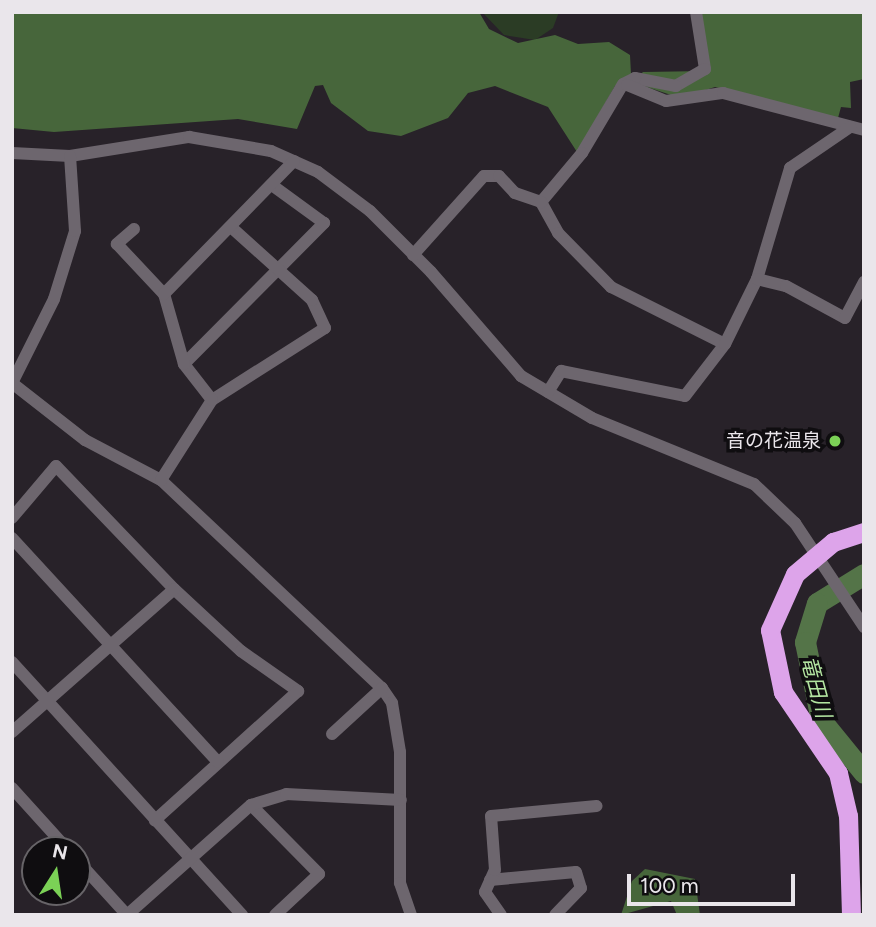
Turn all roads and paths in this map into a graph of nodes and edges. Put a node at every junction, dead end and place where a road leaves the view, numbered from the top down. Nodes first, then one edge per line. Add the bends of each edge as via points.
1 (696, 12) edge
2 (623, 84) junction
3 (850, 127) junction
4 (864, 130) edge
5 (12, 153) edge
6 (70, 156) junction
7 (294, 161) junction
8 (273, 186) junction
9 (541, 202) junction
10 (232, 228) junction
11 (134, 229) dead end
12 (413, 255) junction
13 (280, 272) junction
14 (757, 279) junction
15 (864, 282) edge
16 (164, 293) junction
17 (725, 344) junction
18 (184, 364) junction
19 (12, 383) edge
20 (548, 392) junction
21 (212, 400) junction
22 (161, 480) junction
23 (12, 518) edge
24 (864, 532) edge
25 (12, 538) edge
26 (174, 589) junction
27 (864, 627) edge
28 (112, 647) junction
29 (12, 662) edge
30 (382, 688) junction
31 (48, 702) junction
32 (12, 732) edge
33 (332, 734) dead end
34 (218, 762) junction
35 (12, 788) edge
36 (401, 800) junction
37 (251, 805) junction
38 (597, 806) dead end
39 (155, 820) junction
40 (55, 836) edge
41 (190, 858) junction
42 (91, 875) edge
43 (490, 880) junction
44 (411, 914) edge
45 (127, 915) edge
46 (242, 915) edge
47 (275, 915) edge
48 (500, 915) edge
49 (555, 915) edge
50 (851, 915) edge

1 - 2 street via 706,60 696,80 676,86 635,78
2 - 3 street via 666,101 723,93
2 - 9 street via 582,153
3 - 4 street
3 - 14 street via 790,168
5 - 6 street
6 - 7 street via 189,137
6 - 19 street via 75,231 54,299
7 - 8 street
7 - 12 street via 337,184
8 - 10 street
8 - 13 street via 324,223
9 - 12 street via 515,194 499,176 484,176
9 - 17 street via 558,233 611,287
10 - 13 street
10 - 16 street
11 - 16 street via 117,244
12 - 20 street via 521,376
13 - 18 street
13 - 21 street via 312,300 325,328
14 - 15 street via 786,286 845,318
14 - 17 street
16 - 18 street
17 - 20 street via 685,396 561,371
18 - 21 street
19 - 22 street via 85,440
20 - 27 street via 592,418 749,481 774,502 814,550
21 - 22 street
22 - 30 street
23 - 26 street via 56,466
24 - 50 highway via 833,542 801,568 782,592 770,630 783,692 838,773 848,816
25 - 28 street
26 - 28 street
26 - 34 street via 241,651 298,691
28 - 31 street
28 - 34 street
29 - 31 street
30 - 33 street
30 - 36 street via 392,703
31 - 32 street
31 - 39 street
34 - 39 street
35 - 40 street
36 - 37 street via 286,794
36 - 44 street via 400,883
37 - 41 street
37 - 47 street via 319,874
38 - 43 street via 491,816
39 - 41 street
41 - 45 street
41 - 46 street
42 - 45 street
43 - 48 street via 485,892
43 - 49 street via 576,872 581,888

